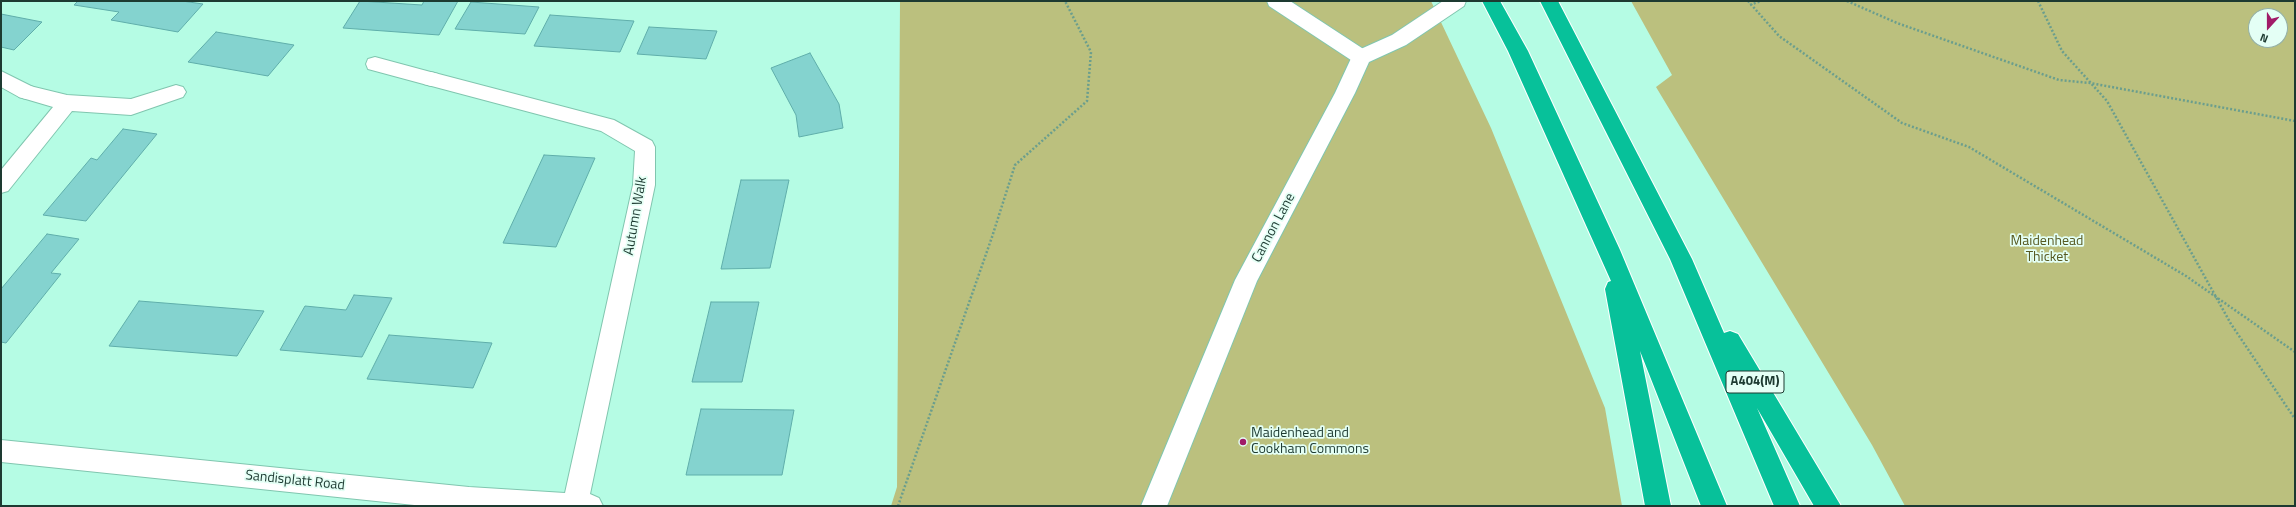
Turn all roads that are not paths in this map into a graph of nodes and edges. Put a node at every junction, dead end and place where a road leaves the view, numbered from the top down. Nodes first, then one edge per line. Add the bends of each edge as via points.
1 (1276, 1) edge
2 (1457, 1) edge
3 (1491, 1) edge
4 (1553, 8) edge
5 (1361, 58) junction
6 (375, 64) dead end
7 (1, 78) edge
8 (431, 79) joint
9 (26, 92) joint
10 (176, 92) dead end
11 (67, 103) junction
12 (1, 185) edge
13 (1609, 250) junction
14 (1681, 259) junction
15 (1, 451) edge
16 (468, 502) edge
17 (583, 505) edge
18 (1154, 506) edge
19 (1658, 506) edge
20 (1714, 506) edge
21 (1788, 506) edge
22 (1828, 506) edge

1 - 5 street via 1335,38
2 - 5 street via 1399,40
3 - 13 highway via 1518,52
4 - 14 highway, A404(M)
5 - 18 street, Cannon Lane via 1346,94 1246,280
6 - 8 lane
7 - 9 lane
8 - 17 street, Autumn Walk via 607,125 645,147 644,185
9 - 11 street
10 - 11 street via 131,106
11 - 12 street
13 - 19 highway
13 - 20 highway
14 - 21 highway, A404(M)
14 - 22 highway, A404(M)
15 - 16 street, Sandisplatt Road
16 - 17 street, Sandisplatt Road

